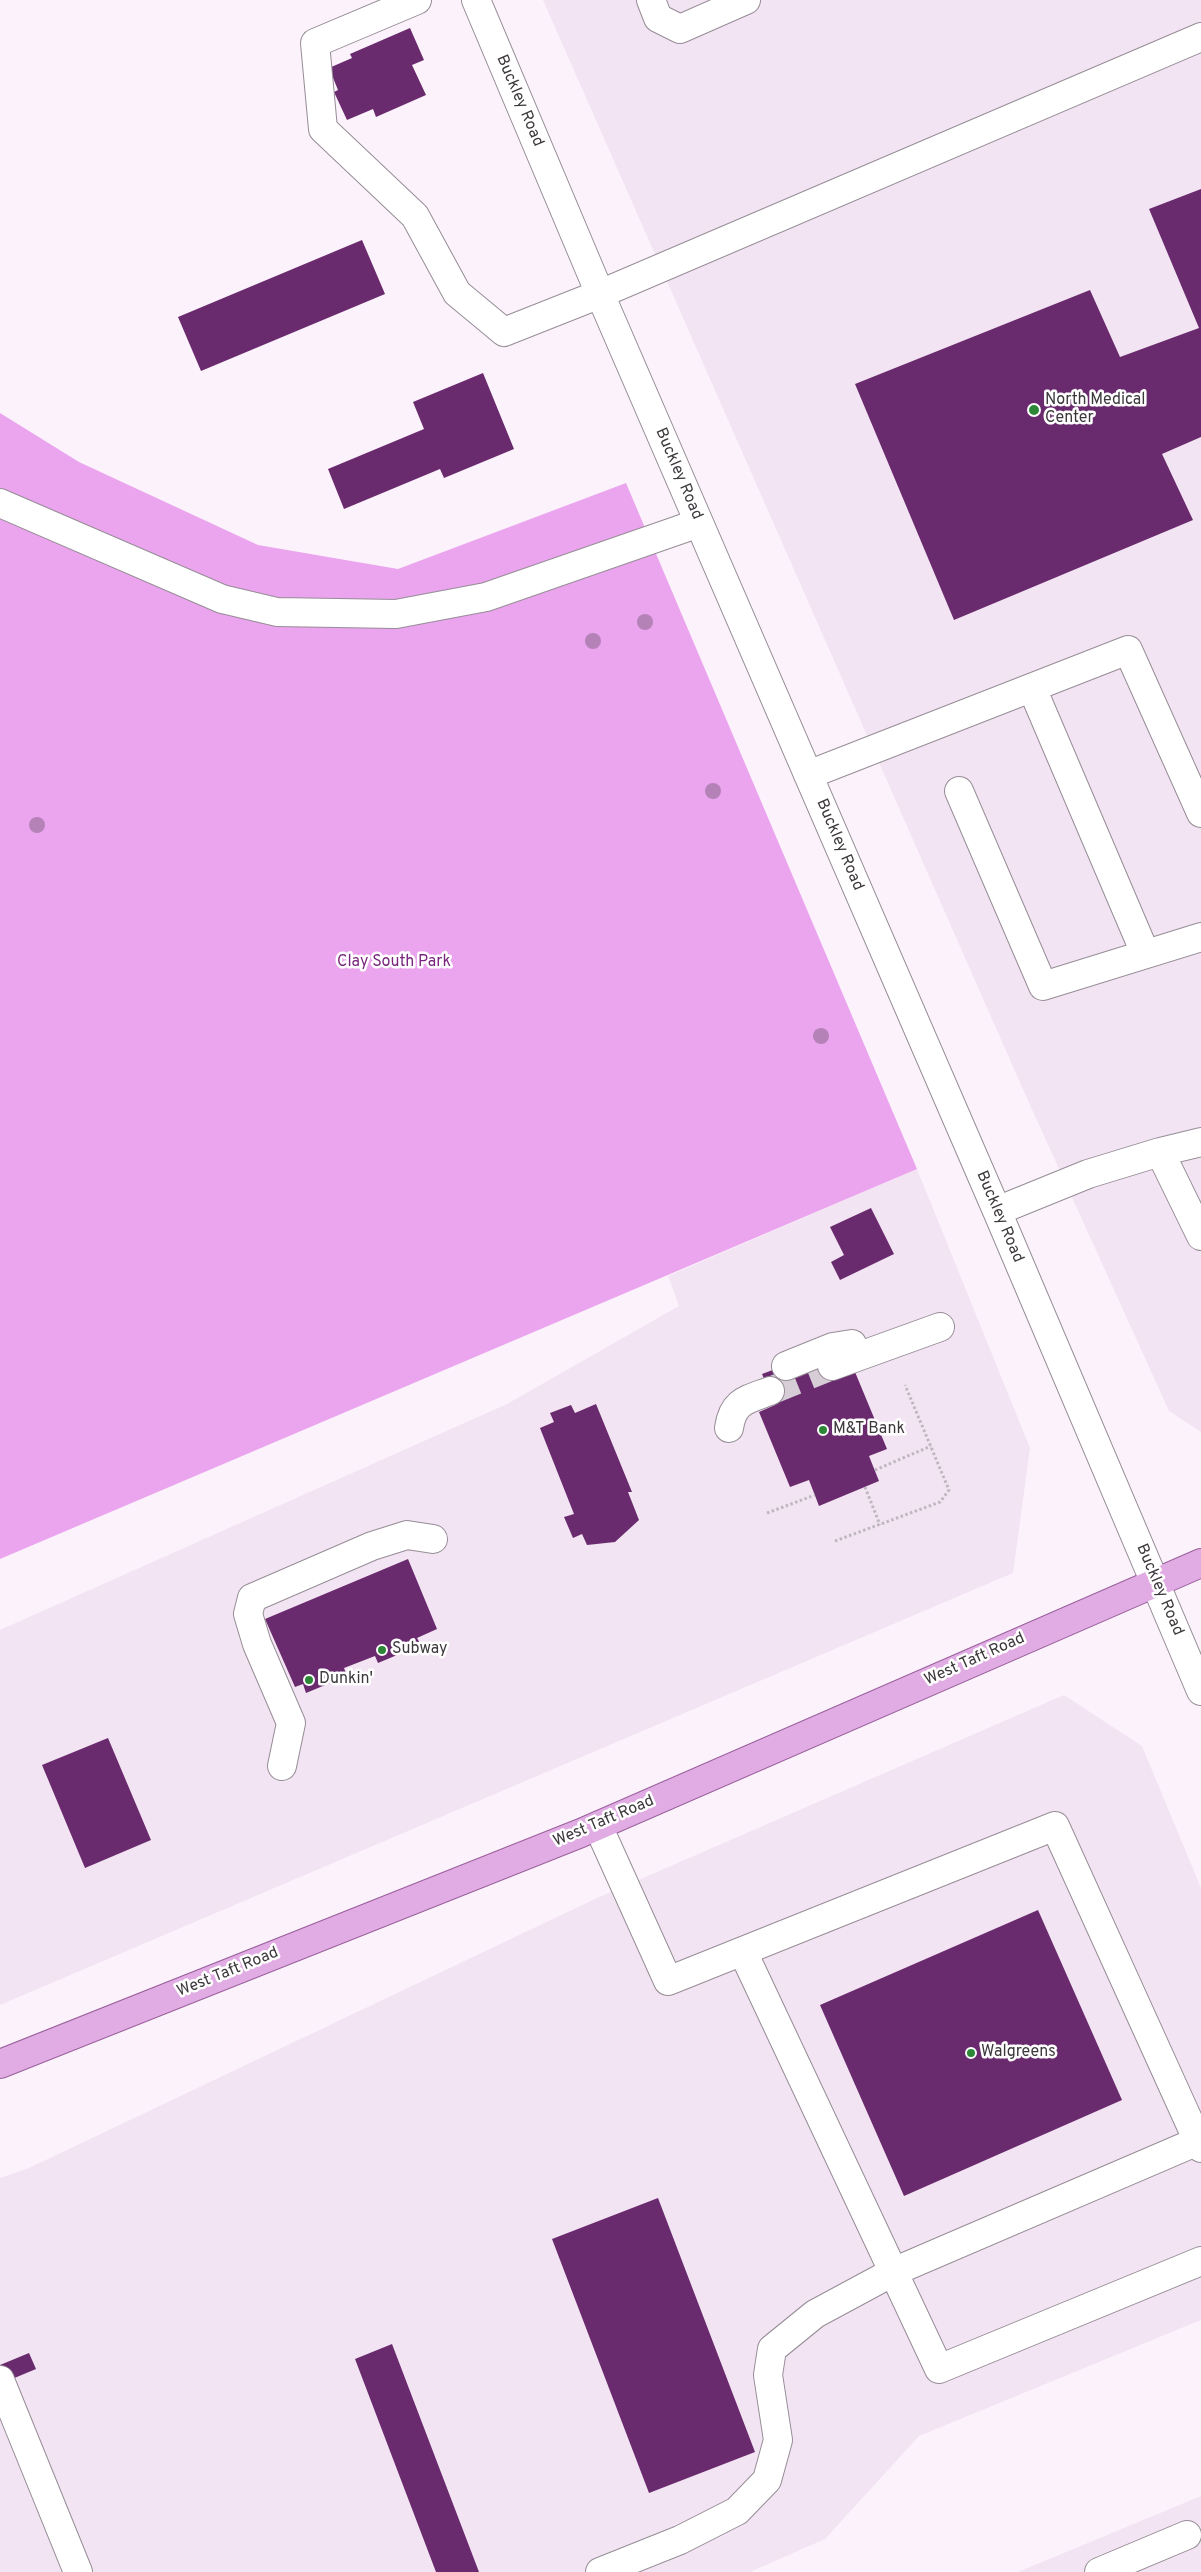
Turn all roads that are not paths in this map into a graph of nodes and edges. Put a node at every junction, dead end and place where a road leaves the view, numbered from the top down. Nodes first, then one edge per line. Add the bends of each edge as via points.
1 (417, 0) edge
2 (476, 0) edge
3 (651, 0) edge
4 (746, 0) edge
5 (1201, 37) edge
6 (600, 294) junction
7 (0, 503) edge
8 (699, 523) junction
9 (1032, 688) junction
10 (808, 775) junction
11 (959, 791) dead end
12 (1201, 812) edge
13 (1201, 937) edge
14 (1145, 953) junction
15 (1201, 1142) edge
16 (1160, 1152) junction
17 (997, 1211) junction
18 (1201, 1236) edge
19 (940, 1327) dead end
20 (872, 1352) junction
21 (832, 1366) tunnel mouth
22 (729, 1428) dead end
23 (433, 1539) dead end
24 (1201, 1563) edge
25 (1155, 1582) junction
26 (1201, 1691) edge
27 (282, 1766) dead end
28 (598, 1826) junction
29 (743, 1952) junction
30 (0, 2064) edge
31 (1199, 2144) edge
32 (1201, 2261) edge
33 (893, 2272) junction
34 (0, 2380) edge
35 (1186, 2535) dead end
36 (78, 2572) edge
37 (600, 2572) edge
38 (1099, 2572) edge

1 - 6 street via 315,43 323,129 415,216 456,293 504,332
2 - 6 street, Buckley Road
3 - 4 street via 658,18 680,29
5 - 6 street
6 - 8 street, Buckley Road
7 - 8 street via 222,599 277,612 396,614 486,597
8 - 10 street, Buckley Road
9 - 10 street
9 - 12 street via 1128,650
9 - 14 street
10 - 17 street, Buckley Road
11 - 14 street via 1043,986
13 - 14 street
15 - 16 street
16 - 17 street via 1088,1174
16 - 18 street
17 - 25 street, Buckley Road
19 - 20 street
20 - 21 street
20 - 22 street via 852,1344 833,1347 766,1383 737,1405 731,1414
23 - 27 street via 407,1535 372,1546 252,1598 248,1614 257,1644 290,1723
24 - 25 main road, West Taft Road
25 - 26 street, Buckley Road
25 - 28 main road, West Taft Road
28 - 29 street via 668,1981
28 - 30 main road, West Taft Road
29 - 31 street via 1055,1826
29 - 33 street
31 - 33 street
32 - 33 street via 938,2370
33 - 37 street via 815,2314 772,2349 768,2375 778,2440 767,2480 737,2511 680,2540
34 - 36 street
35 - 38 street

